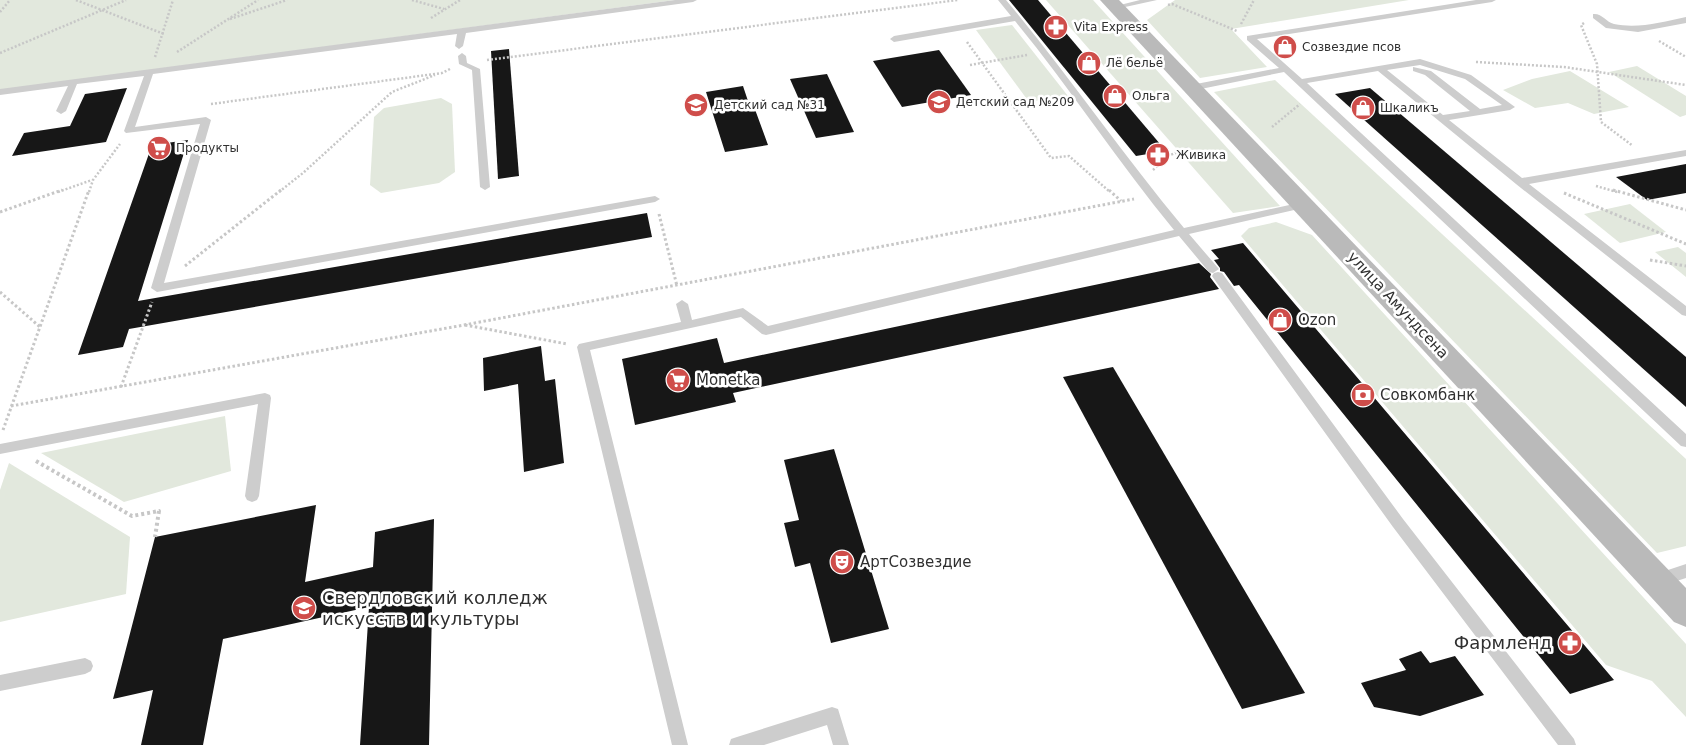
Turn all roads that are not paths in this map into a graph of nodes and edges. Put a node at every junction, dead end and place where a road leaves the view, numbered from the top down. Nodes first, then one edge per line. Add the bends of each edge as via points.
1 (693, 0) edge
2 (1002, 0) edge
3 (1153, 0) edge
4 (1492, 0) edge
5 (1112, 4) edge
6 (1596, 16) road end
7 (1017, 18) junction
8 (1686, 20) edge
9 (462, 31) junction
10 (894, 39) dead end
11 (459, 46) dead end
12 (462, 60) road end
13 (1401, 64) junction
14 (1380, 68) junction
15 (1286, 69) junction
16 (150, 70) junction
17 (74, 82) junction
18 (1299, 82) junction
19 (1191, 88) junction
20 (0, 92) edge
21 (62, 111) dead end
22 (1478, 112) junction
23 (1441, 118) junction
24 (1686, 153) edge
25 (1520, 182) junction
26 (485, 188) dead end
27 (655, 199) road end
28 (1303, 206) junction
29 (1181, 232) junction
30 (682, 304) road end
31 (1686, 312) edge
32 (688, 324) junction
33 (1686, 442) edge
34 (6, 448) edge
35 (252, 496) dead end
36 (1686, 571) edge
37 (1657, 580) junction
38 (1686, 611) edge
39 (85, 666) dead end
40 (0, 683) edge
41 (680, 745) edge
42 (737, 745) edge
43 (841, 745) edge
44 (1568, 745) edge

1 - 9 lane
2 - 7 lane
3 - 5 lane
4 - 15 lane via 1250,38
5 - 19 main road, улица Амундсена
6 - 8 lane via 1610,26 1638,29
7 - 10 lane
7 - 29 lane
9 - 11 lane
9 - 16 lane
12 - 26 lane via 476,69
13 - 14 lane
13 - 22 lane via 1428,73
13 - 22 lane via 1420,62 1468,76 1510,107
14 - 18 lane
14 - 23 lane
15 - 18 lane
15 - 19 lane
16 - 17 lane
16 - 27 lane via 129,131 206,120 157,288
17 - 20 lane
17 - 21 lane
18 - 33 lane
19 - 28 main road, улица Амундсена
22 - 23 lane
23 - 25 lane
24 - 25 lane
25 - 31 lane
28 - 29 lane
28 - 37 main road, улица Амундсена
29 - 32 lane via 766,331 743,312
29 - 44 lane via 1216,272 1398,523
30 - 32 lane
32 - 41 lane via 583,346
34 - 35 lane via 265,398
36 - 37 lane
37 - 38 main road, улица Амундсена
39 - 40 lane
42 - 43 lane via 832,715

